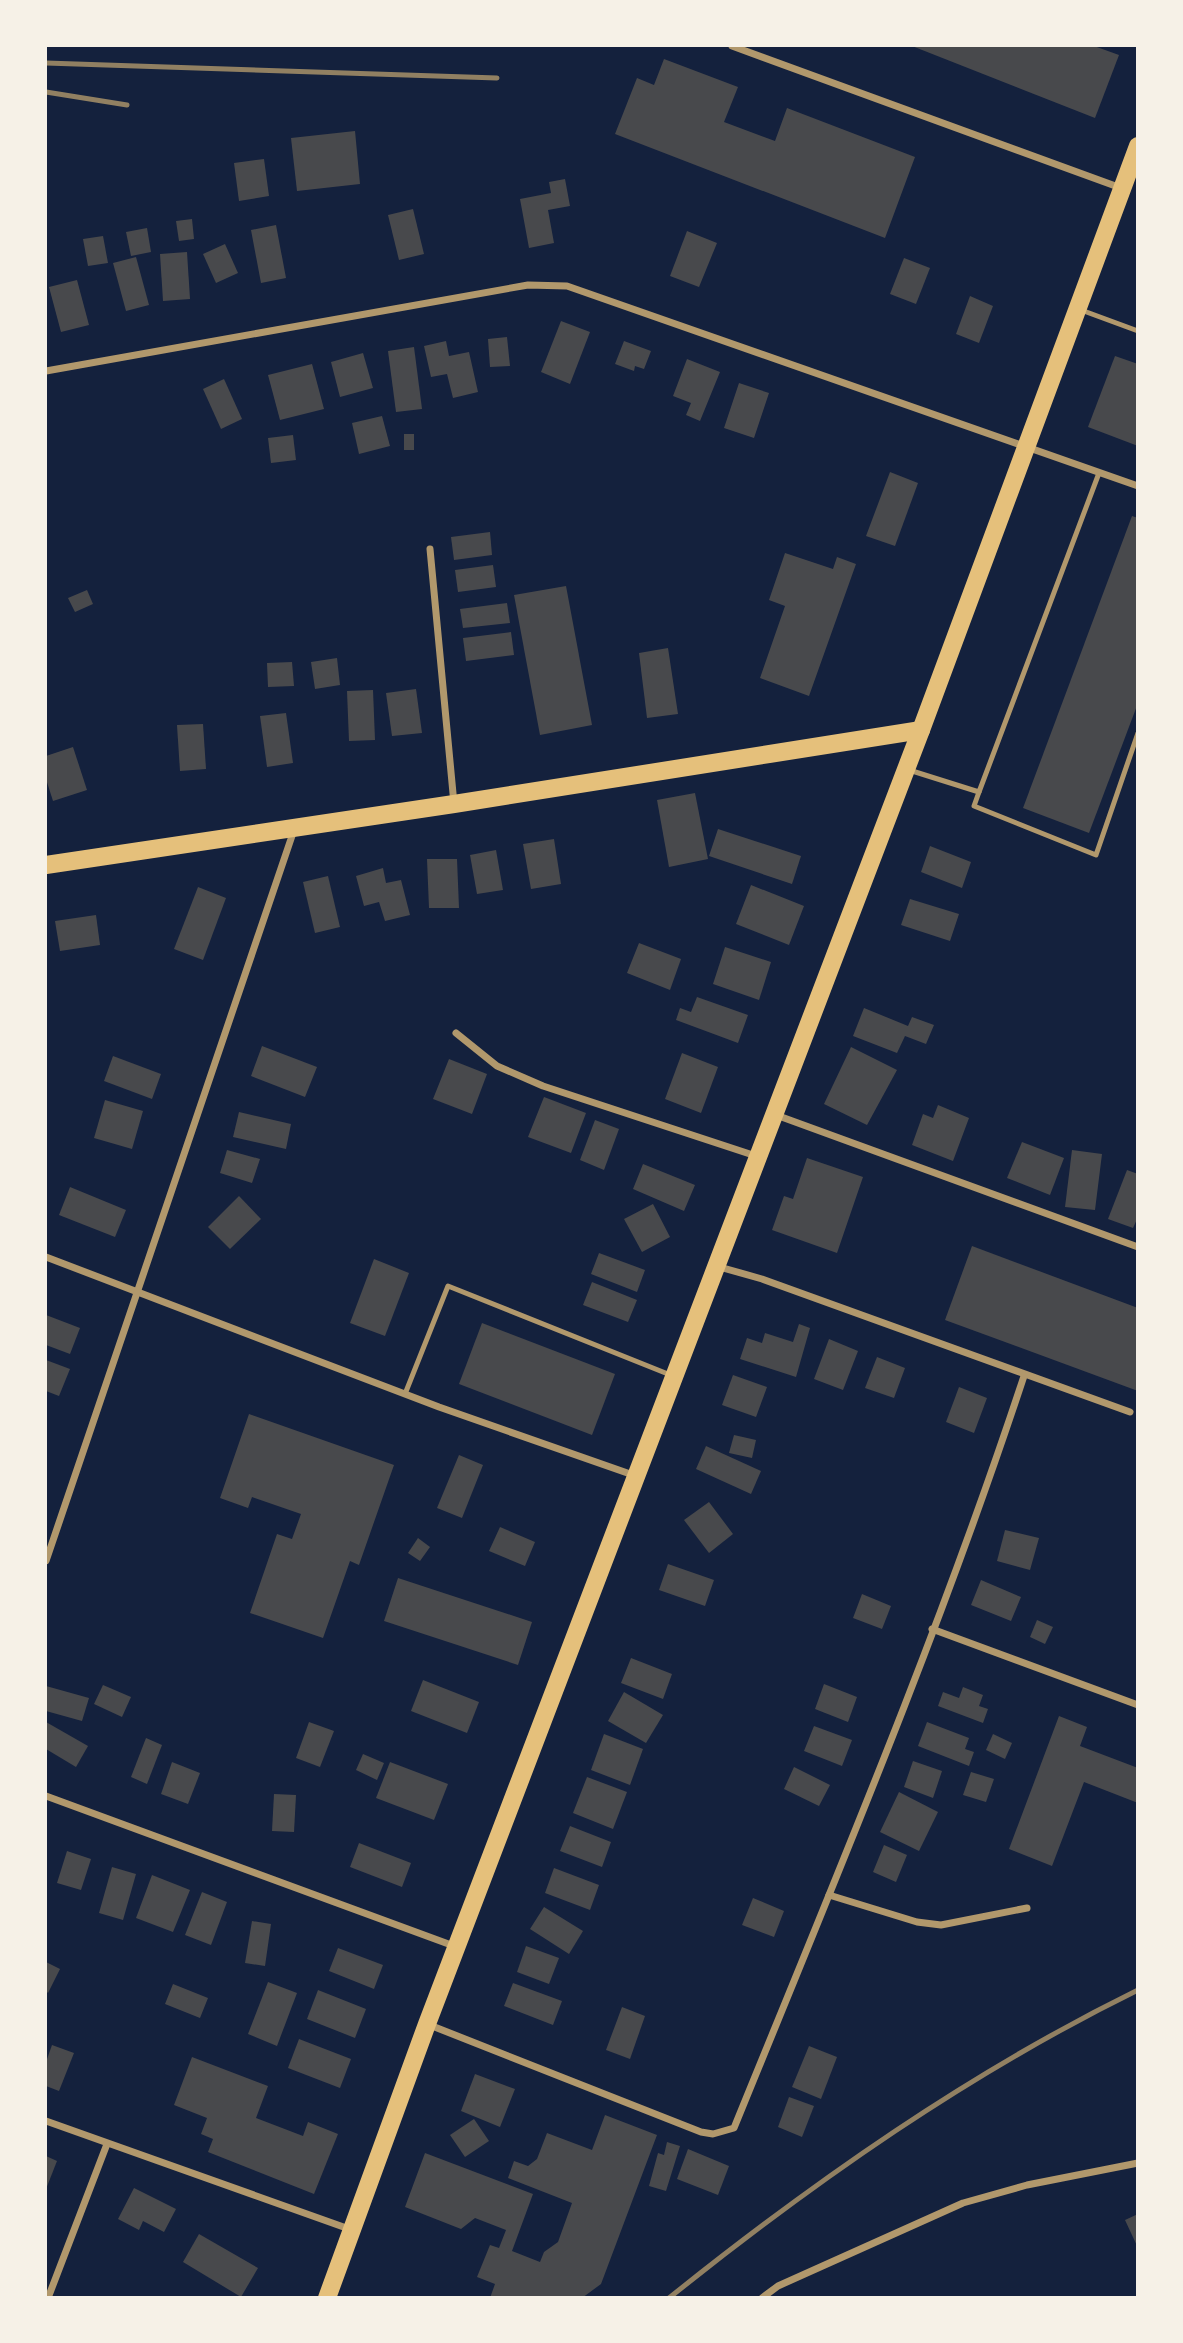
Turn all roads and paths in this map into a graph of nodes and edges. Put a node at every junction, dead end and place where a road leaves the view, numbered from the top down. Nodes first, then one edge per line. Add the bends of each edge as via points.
1 (732, 46) edge
2 (1138, 146) edge
3 (1122, 189) junction
4 (1076, 309) junction
5 (1138, 331) edge
6 (46, 371) edge
7 (1024, 447) junction
8 (1099, 473) junction
9 (1138, 486) edge
10 (430, 548) dead end
11 (921, 730) junction
12 (1138, 733) edge
13 (906, 769) junction
14 (979, 792) junction
15 (454, 804) junction
16 (296, 826) junction
17 (46, 865) edge
18 (456, 1033) dead end
19 (772, 1114) junction
20 (756, 1156) junction
21 (1138, 1247) edge
22 (46, 1257) edge
23 (715, 1266) junction
24 (137, 1289) junction
25 (1024, 1376) junction
26 (674, 1377) junction
27 (405, 1394) junction
28 (1130, 1412) dead end
29 (636, 1476) junction
30 (46, 1562) edge
31 (932, 1629) junction
32 (1138, 1705) edge
33 (46, 1796) edge
34 (829, 1895) junction
35 (1027, 1908) dead end
36 (458, 1948) junction
37 (427, 2024) junction
38 (46, 2121) edge
39 (107, 2144) junction
40 (1138, 2163) edge
41 (352, 2230) junction
42 (48, 2298) edge
43 (327, 2298) edge
44 (762, 2298) edge

1 - 3 street
2 - 3 main road
3 - 4 main road
4 - 5 lane
4 - 7 main road
6 - 7 street via 528,285 567,286
7 - 8 street
7 - 11 main road
8 - 9 street
8 - 14 lane
10 - 15 street
11 - 13 main road
11 - 15 main road
12 - 14 lane via 1096,855 974,806
13 - 14 lane
13 - 19 main road
15 - 16 main road
16 - 17 main road
16 - 24 street
18 - 20 street via 497,1066 543,1086
19 - 20 main road
19 - 21 street
20 - 23 main road
22 - 24 street
23 - 25 street via 762,1279
23 - 26 main road
24 - 27 street
24 - 30 street
25 - 28 street
25 - 31 street
26 - 27 lane via 448,1286
26 - 29 main road
27 - 29 street
29 - 36 main road
31 - 32 street
31 - 34 street
33 - 36 street
34 - 35 street via 941,1925
34 - 37 street via 734,2128 701,2132
36 - 37 main road
37 - 41 main road
38 - 39 street
39 - 41 street
39 - 42 street
40 - 44 street via 963,2203 778,2286
41 - 43 main road

